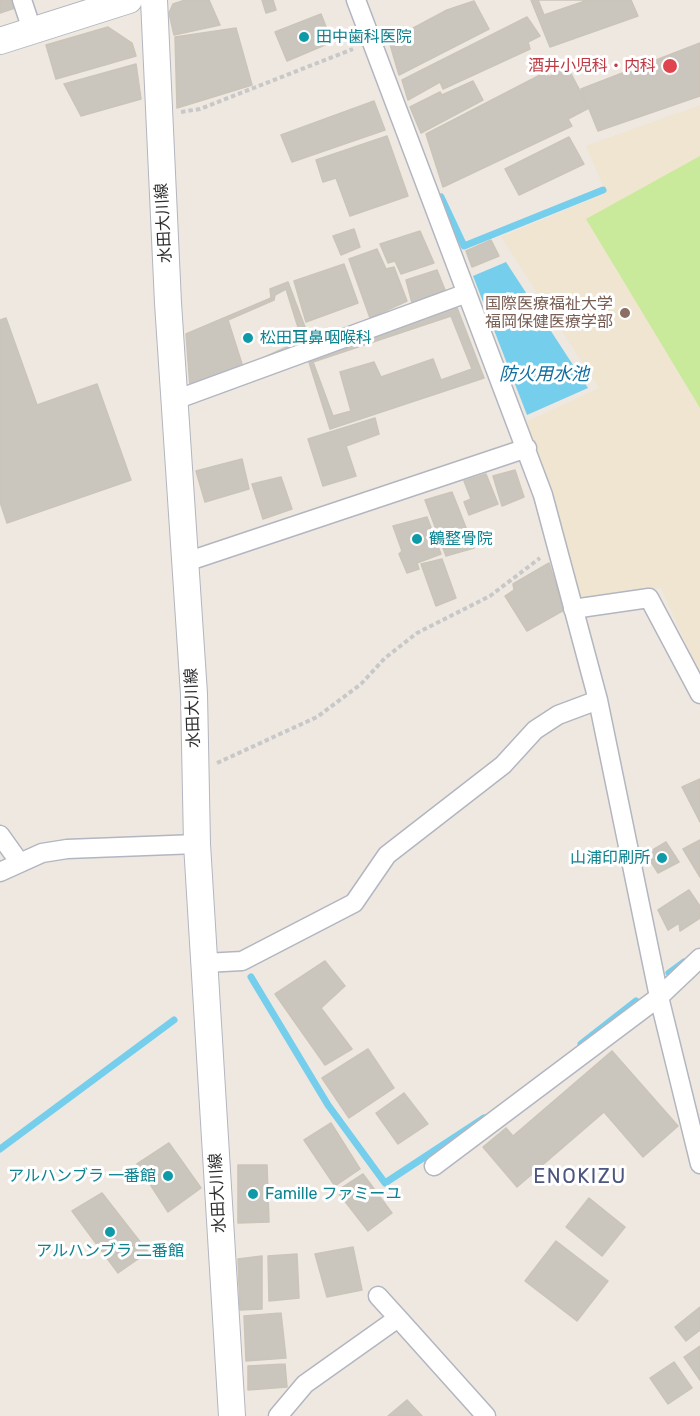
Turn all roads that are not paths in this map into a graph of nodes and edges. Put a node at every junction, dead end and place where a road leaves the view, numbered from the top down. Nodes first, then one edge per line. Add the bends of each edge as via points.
1 (22, 0) edge
2 (129, 0) edge
3 (154, 0) edge
4 (356, 0) edge
5 (32, 30) junction
6 (0, 41) edge
7 (467, 293) junction
8 (175, 400) junction
9 (526, 448) junction
10 (186, 562) junction
11 (573, 609) junction
12 (700, 694) edge
13 (598, 700) junction
14 (0, 835) edge
15 (197, 844) junction
16 (20, 863) junction
17 (0, 872) edge
18 (700, 958) edge
19 (205, 963) junction
20 (659, 997) junction
21 (700, 1164) edge
22 (434, 1166) dead end
23 (378, 1296) dead end
24 (398, 1318) junction
25 (232, 1416) edge
26 (278, 1416) edge
27 (486, 1416) edge

1 - 5 street
2 - 5 main road
3 - 8 main road, 水田大川線
4 - 7 street
5 - 6 main road
7 - 8 street
7 - 9 street
8 - 10 main road, 水田大川線
9 - 10 street
9 - 11 street via 543,495
10 - 15 main road, 水田大川線
11 - 12 street via 649,598
11 - 13 street
13 - 19 street via 535,730 503,765 387,855 354,903 242,961
13 - 20 street
14 - 16 street
15 - 16 street via 67,849 42,853
15 - 19 main road, 水田大川線
16 - 17 street
18 - 20 street
19 - 25 main road, 水田大川線
20 - 21 street
20 - 22 street
23 - 24 street
24 - 26 street via 305,1384
24 - 27 street

